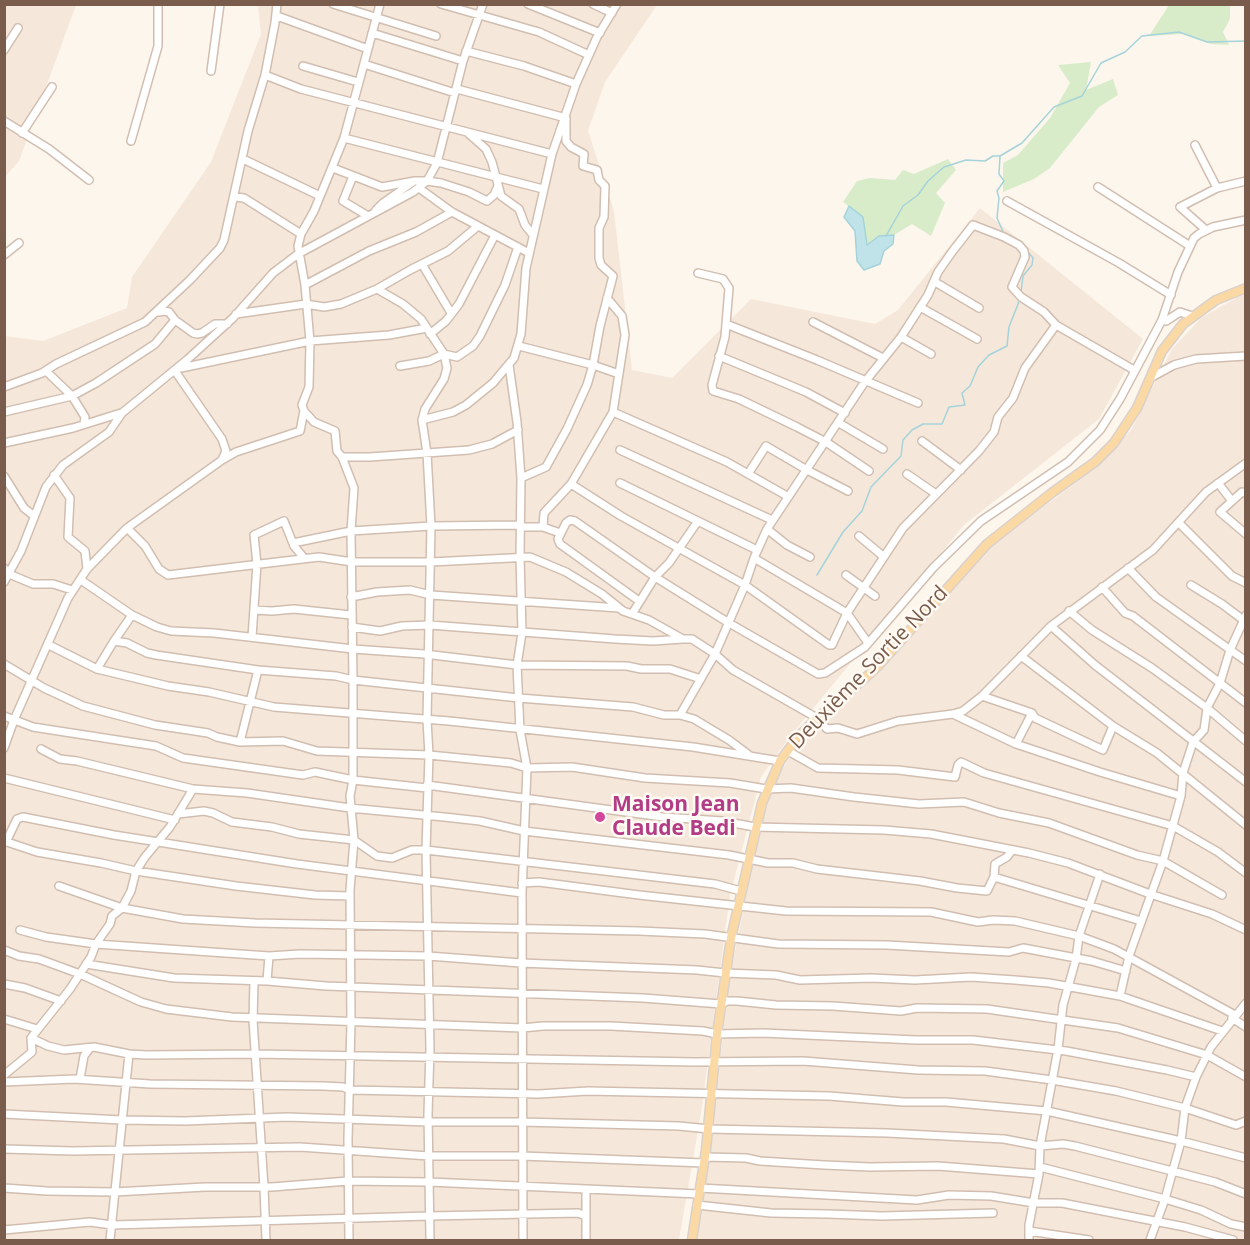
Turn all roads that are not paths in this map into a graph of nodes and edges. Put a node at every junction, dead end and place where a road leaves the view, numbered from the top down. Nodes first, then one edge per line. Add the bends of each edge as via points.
1 (158, 4) edge
2 (220, 4) edge
3 (277, 4) edge
4 (333, 4) edge
5 (380, 4) edge
6 (441, 4) edge
7 (483, 4) edge
8 (528, 4) edge
9 (593, 4) edge
10 (617, 4) edge
11 (612, 13) junction
12 (277, 16) junction
13 (479, 16) junction
14 (376, 18) junction
15 (18, 28) dead end
16 (372, 33) junction
17 (600, 33) junction
18 (436, 36) dead end
19 (368, 49) junction
20 (4, 50) edge
21 (466, 51) junction
22 (589, 55) junction
23 (463, 61) junction
24 (364, 64) junction
25 (303, 66) dead end
26 (211, 71) dead end
27 (265, 75) junction
28 (358, 82) junction
29 (576, 84) junction
30 (52, 87) dead end
31 (456, 91) junction
32 (354, 102) junction
33 (564, 117) junction
34 (4, 121) edge
35 (447, 125) junction
36 (467, 132) junction
37 (22, 133) junction
38 (344, 138) junction
39 (131, 141) dead end
40 (1195, 145) dead end
41 (552, 154) junction
42 (243, 159) junction
43 (436, 163) junction
44 (333, 168) junction
45 (352, 176) junction
46 (89, 180) dead end
47 (415, 181) junction
48 (427, 181) junction
49 (1245, 181) edge
50 (497, 182) junction
51 (1098, 187) dead end
52 (419, 188) junction
53 (1217, 188) junction
54 (543, 189) junction
55 (235, 196) junction
56 (320, 196) junction
57 (1007, 201) dead end
58 (452, 212) junction
59 (370, 215) junction
60 (1245, 220) edge
61 (478, 226) junction
62 (1206, 230) junction
63 (301, 234) junction
64 (495, 235) junction
65 (533, 235) junction
66 (19, 243) dead end
67 (1190, 246) junction
68 (518, 248) junction
69 (529, 253) junction
70 (298, 254) junction
71 (4, 255) edge
72 (422, 264) junction
73 (698, 273) dead end
74 (935, 282) junction
75 (305, 285) junction
76 (1245, 288) edge
77 (377, 289) junction
78 (1171, 295) junction
79 (607, 298) junction
80 (306, 304) junction
81 (921, 307) junction
82 (979, 308) dead end
83 (156, 313) junction
84 (451, 313) junction
85 (236, 314) junction
86 (1192, 316) junction
87 (175, 320) junction
88 (1162, 320) junction
89 (813, 322) dead end
90 (226, 324) junction
91 (726, 324) junction
92 (1056, 324) junction
93 (429, 331) junction
94 (901, 337) junction
95 (977, 339) dead end
96 (310, 340) junction
97 (519, 346) junction
98 (444, 354) junction
99 (931, 354) dead end
100 (719, 356) junction
101 (1245, 356) edge
102 (883, 358) junction
103 (509, 365) junction
104 (593, 365) junction
105 (400, 366) dead end
106 (177, 369) junction
107 (46, 370) junction
108 (1134, 370) junction
109 (619, 374) junction
110 (1150, 378) junction
111 (866, 381) junction
112 (6, 385) edge
113 (72, 396) junction
114 (918, 403) dead end
115 (304, 411) junction
116 (4, 412) edge
117 (613, 412) junction
118 (122, 413) junction
119 (845, 413) junction
120 (422, 420) junction
121 (839, 423) junction
122 (84, 424) junction
123 (518, 430) junction
124 (922, 441) dead end
125 (826, 442) junction
126 (4, 443) edge
127 (883, 449) dead end
128 (620, 450) dead end
129 (427, 453) junction
130 (342, 457) junction
131 (222, 460) junction
132 (1245, 463) edge
133 (807, 470) junction
134 (961, 470) junction
135 (868, 471) dead end
136 (748, 474) junction
137 (907, 474) dead end
138 (54, 475) junction
139 (4, 476) edge
140 (521, 478) junction
141 (620, 483) dead end
142 (1218, 483) junction
143 (571, 484) junction
144 (848, 491) dead end
145 (1245, 493) edge
146 (936, 494) junction
147 (787, 496) junction
148 (1232, 501) junction
149 (33, 515) junction
150 (772, 520) junction
151 (698, 521) junction
152 (1179, 523) junction
153 (431, 526) junction
154 (520, 526) junction
155 (543, 527) junction
156 (127, 528) junction
157 (767, 529) junction
158 (351, 531) junction
159 (560, 533) junction
160 (1245, 534) edge
161 (859, 536) dead end
162 (293, 543) junction
163 (678, 547) junction
164 (755, 554) junction
165 (520, 556) junction
166 (884, 556) junction
167 (810, 557) dead end
168 (304, 558) junction
169 (352, 562) junction
170 (431, 562) junction
171 (257, 564) junction
172 (1128, 568) junction
173 (87, 569) junction
174 (7, 571) edge
175 (846, 575) dead end
176 (655, 577) junction
177 (81, 580) junction
178 (4, 582) edge
179 (1245, 583) edge
180 (745, 585) junction
181 (1191, 585) dead end
182 (863, 587) junction
183 (1101, 587) junction
184 (72, 591) junction
185 (431, 595) junction
186 (875, 596) dead end
187 (351, 597) junction
188 (522, 600) junction
189 (639, 601) junction
190 (619, 608) junction
191 (254, 610) junction
192 (1069, 611) junction
193 (847, 613) junction
194 (632, 614) junction
195 (132, 615) junction
196 (351, 615) junction
197 (1245, 619) edge
198 (729, 623) junction
199 (430, 625) junction
200 (1051, 626) junction
201 (352, 627) junction
202 (522, 633) junction
203 (252, 637) junction
204 (683, 639) junction
205 (114, 641) junction
206 (868, 643) junction
207 (49, 645) junction
208 (353, 649) junction
209 (1230, 650) junction
210 (715, 654) junction
211 (429, 655) junction
212 (1022, 656) junction
213 (1245, 661) edge
214 (4, 664) edge
215 (517, 665) junction
216 (98, 669) junction
217 (258, 670) junction
218 (700, 679) junction
219 (33, 680) junction
220 (353, 681) junction
221 (1220, 683) junction
222 (428, 689) junction
223 (982, 696) junction
224 (519, 698) junction
225 (250, 702) junction
226 (1245, 703) edge
227 (1207, 708) junction
228 (352, 713) junction
229 (1032, 713) junction
230 (953, 714) junction
231 (680, 715) junction
232 (4, 716) edge
233 (817, 718) junction
234 (14, 720) junction
235 (427, 720) junction
236 (1113, 726) junction
237 (520, 730) junction
238 (1245, 741) edge
239 (240, 742) junction
240 (1193, 742) junction
241 (1016, 744) junction
242 (4, 748) edge
243 (41, 749) dead end
244 (788, 751) junction
245 (353, 753) junction
246 (429, 755) junction
247 (754, 758) junction
248 (780, 761) junction
249 (527, 768) junction
250 (1183, 773) junction
251 (4, 778) edge
252 (353, 780) junction
253 (1245, 782) edge
254 (427, 786) junction
255 (193, 789) junction
256 (766, 789) junction
257 (1181, 796) junction
258 (527, 798) junction
259 (350, 808) junction
260 (426, 815) junction
261 (176, 817) junction
262 (1245, 825) edge
263 (1173, 826) junction
264 (755, 827) junction
265 (524, 831) junction
266 (354, 840) junction
267 (5, 842) edge
268 (158, 842) junction
269 (426, 850) junction
270 (1012, 850) junction
271 (748, 860) junction
272 (1164, 861) junction
273 (522, 862) junction
274 (136, 872) junction
275 (351, 872) junction
276 (1245, 873) edge
277 (1100, 874) junction
278 (994, 877) junction
279 (428, 882) junction
280 (522, 883) junction
281 (59, 886) dead end
282 (741, 891) junction
283 (522, 893) junction
284 (1150, 894) junction
285 (1222, 895) dead end
286 (350, 896) junction
287 (1089, 905) junction
288 (738, 906) junction
289 (122, 908) junction
290 (1141, 921) junction
291 (350, 923) junction
292 (429, 925) junction
293 (522, 929) junction
294 (20, 930) dead end
295 (1245, 930) edge
296 (1079, 936) junction
297 (731, 938) junction
298 (96, 944) junction
299 (4, 950) edge
300 (350, 954) junction
301 (269, 956) junction
302 (1129, 956) junction
303 (428, 957) junction
304 (1076, 959) junction
305 (86, 963) junction
306 (521, 963) junction
307 (1126, 971) junction
308 (725, 973) junction
309 (80, 974) junction
310 (267, 981) junction
311 (254, 982) junction
312 (4, 984) edge
313 (350, 986) junction
314 (1067, 987) junction
315 (429, 990) junction
316 (522, 994) junction
317 (1120, 996) junction
318 (61, 1001) junction
319 (1245, 1003) edge
320 (721, 1004) junction
321 (1234, 1017) junction
322 (4, 1019) edge
323 (253, 1020) junction
324 (1062, 1020) junction
325 (351, 1022) junction
326 (429, 1024) junction
327 (1245, 1027) edge
328 (522, 1028) junction
329 (37, 1029) junction
330 (1222, 1031) junction
331 (717, 1034) junction
332 (31, 1038) junction
333 (90, 1048) junction
334 (1058, 1049) junction
335 (129, 1054) junction
336 (255, 1054) junction
337 (1206, 1055) junction
338 (351, 1056) junction
339 (430, 1058) junction
340 (522, 1059) junction
341 (716, 1062) junction
342 (4, 1075) edge
343 (1196, 1077) junction
344 (1245, 1077) edge
345 (80, 1079) junction
346 (1052, 1080) junction
347 (4, 1082) edge
348 (126, 1082) junction
349 (257, 1085) junction
350 (350, 1090) junction
351 (429, 1092) junction
352 (522, 1093) junction
353 (712, 1093) junction
354 (1185, 1108) junction
355 (1047, 1111) junction
356 (4, 1114) edge
357 (259, 1118) junction
358 (349, 1119) junction
359 (122, 1120) junction
360 (1245, 1121) edge
361 (428, 1122) junction
362 (522, 1122) junction
363 (709, 1130) junction
364 (1181, 1141) junction
365 (1040, 1146) junction
366 (119, 1148) junction
367 (4, 1149) edge
368 (261, 1149) junction
369 (349, 1149) junction
370 (429, 1156) junction
371 (522, 1156) junction
372 (1245, 1158) edge
373 (704, 1160) junction
374 (1039, 1171) junction
375 (1172, 1172) junction
376 (348, 1181) junction
377 (429, 1182) junction
378 (522, 1186) junction
379 (264, 1187) junction
380 (4, 1188) edge
381 (586, 1189) junction
382 (700, 1191) junction
383 (115, 1192) junction
384 (1245, 1194) edge
385 (1165, 1199) junction
386 (1034, 1203) junction
387 (697, 1205) junction
388 (993, 1213) dead end
389 (523, 1214) junction
390 (429, 1216) junction
391 (586, 1216) junction
392 (349, 1218) junction
393 (264, 1220) junction
394 (1157, 1222) junction
395 (112, 1225) junction
396 (1245, 1227) edge
397 (4, 1230) edge
398 (1029, 1231) junction
399 (110, 1240) edge
400 (266, 1240) edge
401 (349, 1240) edge
402 (430, 1240) edge
403 (523, 1240) edge
404 (586, 1240) edge
405 (692, 1240) edge
406 (1029, 1240) edge
407 (1089, 1240) edge
408 (1150, 1240) edge
409 (1233, 1240) edge

1 - 39 street via 158,46
2 - 26 street
3 - 12 street
4 - 14 street
5 - 14 street
6 - 13 street
7 - 13 street
8 - 17 street
9 - 11 street
10 - 11 street
11 - 17 street
12 - 19 street
12 - 27 street
13 - 21 street
13 - 22 street via 538,32
14 - 16 street
14 - 18 street
15 - 20 street
16 - 19 street
16 - 23 street
17 - 22 street
19 - 24 street
21 - 23 street
21 - 29 street
22 - 29 street
23 - 31 street
24 - 28 street
24 - 31 street
25 - 28 street
27 - 32 street
27 - 42 street
28 - 32 street
29 - 33 street
30 - 37 street
31 - 33 street
31 - 35 street
32 - 35 street
32 - 38 street
33 - 41 street
33 - 79 street via 566,141 584,154 583,166 598,171 598,179 605,186 599,258 613,276
34 - 37 street
35 - 36 street
35 - 43 street
36 - 41 street
36 - 50 street via 486,148
37 - 46 street
38 - 43 street
38 - 44 street
40 - 53 street
41 - 54 street
42 - 55 street
42 - 56 street
43 - 48 street
43 - 50 street
44 - 45 street
44 - 56 street
45 - 47 street via 382,187
45 - 59 street via 343,201
47 - 48 street
47 - 59 street
48 - 50 street via 487,201 494,195
48 - 52 street
49 - 53 street
50 - 54 street
50 - 65 street via 501,196 521,211
51 - 67 street
52 - 58 street
52 - 59 street
53 - 62 street via 1180,207
54 - 65 street
55 - 63 street
55 - 83 street via 220,248
56 - 63 street
57 - 78 street
58 - 61 street
58 - 75 street
59 - 70 street
60 - 62 street
61 - 64 street
61 - 72 street via 448,251
62 - 67 street
63 - 70 street
64 - 68 street
64 - 84 street
65 - 69 street
66 - 71 street
67 - 78 street
68 - 69 street
68 - 98 street via 480,336 462,355
69 - 97 street
70 - 75 street
70 - 85 street via 269,276
72 - 77 street
72 - 84 street
73 - 91 street via 723,279 729,288
74 - 81 street
74 - 82 street
74 - 92 street via 973,225 1019,245 1025,257 1012,287
75 - 80 street
76 - 86 main road, Deuxième Sortie Nord
77 - 80 street via 330,307
77 - 93 street via 409,309
78 - 88 street
79 - 104 street
79 - 109 street via 624,326
80 - 85 street
80 - 96 street
81 - 94 street
81 - 95 street
83 - 87 street via 169,312
83 - 107 street via 140,325
84 - 93 street via 446,321
85 - 90 street
86 - 88 street via 1180,312
86 - 110 main road, Deuxième Sortie Nord via 1167,342
87 - 90 street via 197,334 214,324
87 - 113 street via 155,344
88 - 108 street
89 - 102 street
90 - 106 street
91 - 100 street
91 - 111 street
92 - 108 street
92 - 134 street via 1025,368 994,432
93 - 96 street
93 - 98 street
94 - 99 street
94 - 102 street
96 - 106 street
96 - 115 street
97 - 103 street
97 - 104 street
98 - 105 street
98 - 120 street via 447,373
100 - 119 street via 806,392
100 - 125 street via 713,391 739,399
101 - 110 street via 1196,359
102 - 111 street
103 - 120 street via 466,405
103 - 123 street
104 - 109 street
104 - 140 street via 567,429 546,467
106 - 118 street
106 - 131 street via 222,439 226,451
107 - 112 street
107 - 113 street
108 - 206 street via 1107,422 1081,450 981,521 933,568
109 - 117 street
110 - 233 main road, Deuxième Sortie Nord via 1130,421 1100,457 987,544 865,678
111 - 114 street
111 - 119 street
113 - 116 street
113 - 122 street via 85,417
115 - 130 street via 314,422 335,431 337,452
115 - 131 street via 300,431
117 - 136 street
117 - 143 street
118 - 122 street
118 - 138 street via 109,432
119 - 121 street
120 - 129 street
121 - 125 street
121 - 127 street
122 - 126 street
123 - 129 street via 492,444 469,450
123 - 140 street
124 - 134 street
125 - 133 street
125 - 135 street
128 - 150 street
129 - 130 street
129 - 153 street
130 - 158 street via 354,488
131 - 156 street
132 - 142 street
133 - 136 street via 766,446
133 - 144 street
133 - 147 street
134 - 146 street
136 - 147 street
137 - 146 street
138 - 149 street
138 - 173 street via 70,498 68,537 85,551
139 - 149 street via 24,508
140 - 154 street
141 - 151 street
142 - 148 street
142 - 152 street
143 - 155 street via 544,513
143 - 163 street
145 - 148 street
146 - 166 street via 903,528
147 - 150 street
148 - 160 street via 1220,514
149 - 174 street via 22,548
150 - 157 street
151 - 163 street
151 - 164 street
152 - 172 street via 1153,550
152 - 179 street via 1232,576
153 - 154 street
153 - 158 street
153 - 170 street
154 - 155 street
154 - 165 street
155 - 159 street
156 - 171 street via 168,575
156 - 173 street
157 - 164 street
157 - 167 street
158 - 162 street
158 - 169 street
159 - 176 street via 566,523 575,521
159 - 189 street via 560,544
161 - 166 street
162 - 168 street
162 - 171 street via 284,521 256,533 253,538
163 - 176 street
163 - 180 street
164 - 180 street
164 - 193 street
165 - 170 street
165 - 188 street
165 - 190 street via 566,572
166 - 182 street
168 - 169 street
168 - 171 street
169 - 170 street
169 - 187 street
170 - 185 street
171 - 191 street
172 - 183 street
172 - 209 street via 1156,597
173 - 177 street
174 - 178 street
174 - 184 street via 33,584 59,585
175 - 182 street
176 - 189 street
176 - 198 street
177 - 184 street
177 - 195 street
180 - 193 street via 829,645
180 - 198 street
181 - 197 street
182 - 186 street
182 - 193 street
183 - 192 street
183 - 221 street via 1125,613
184 - 207 street
185 - 187 street via 395,591
185 - 188 street
185 - 199 street
187 - 196 street
188 - 190 street
188 - 202 street
189 - 194 street
190 - 194 street
191 - 196 street via 294,609
191 - 203 street
192 - 200 street
192 - 227 street
193 - 206 street
194 - 204 street
195 - 203 street via 164,630
195 - 205 street
196 - 201 street
197 - 209 street
198 - 206 street via 820,675
198 - 210 street
199 - 201 street via 380,631
199 - 202 street
199 - 211 street
200 - 212 street
200 - 240 street
201 - 208 street
202 - 204 street via 625,640
202 - 215 street
203 - 208 street
204 - 210 street via 693,639
205 - 216 street
205 - 217 street via 156,656
207 - 216 street
207 - 219 street
208 - 211 street
208 - 220 street
209 - 213 street
209 - 221 street
210 - 218 street
210 - 233 street via 732,670
211 - 215 street
211 - 222 street
212 - 223 street
212 - 236 street
214 - 219 street
215 - 218 street via 627,666 678,671
215 - 224 street
216 - 225 street
217 - 220 street via 336,676
217 - 225 street
218 - 231 street
219 - 234 street
219 - 239 street via 96,710
220 - 222 street
220 - 228 street
221 - 226 street
221 - 227 street
222 - 224 street
222 - 235 street
223 - 229 street
223 - 230 street
224 - 231 street via 633,707
224 - 237 street
225 - 228 street
225 - 239 street
227 - 238 street
227 - 240 street via 1204,730
228 - 235 street
228 - 245 street
229 - 236 street via 1035,718 1103,750
229 - 241 street
230 - 233 street via 898,721 857,734 827,729
230 - 241 street
231 - 247 street via 703,723
232 - 234 street
233 - 244 main road, Deuxième Sortie Nord
234 - 242 street
234 - 252 street via 156,746 183,758 303,774 315,772
235 - 237 street
235 - 246 street
236 - 250 street
237 - 247 street via 693,747
237 - 249 street
239 - 245 street via 283,741 316,751
240 - 250 street
240 - 253 street
241 - 257 street
243 - 255 street via 60,759
244 - 248 main road, Deuxième Sortie Nord
244 - 263 street via 818,768 897,770 955,777 961,762 984,773
245 - 246 street
245 - 252 street
246 - 249 street
246 - 254 street
247 - 248 street
248 - 256 main road, Deuxième Sortie Nord
249 - 256 street via 572,767
249 - 258 street
250 - 257 street
250 - 262 street
251 - 261 street
252 - 254 street
252 - 259 street
254 - 258 street
254 - 260 street
255 - 259 street
255 - 261 street
256 - 264 main road, Deuxième Sortie Nord
256 - 272 street via 791,788 919,804 964,802 1049,823
257 - 263 street
258 - 264 street
258 - 265 street
259 - 260 street
259 - 266 street
260 - 265 street
260 - 269 street
261 - 266 street via 204,811 232,822
261 - 268 street
263 - 272 street
263 - 276 street
264 - 270 street via 931,834
264 - 271 main road, Deuxième Sortie Nord
265 - 271 street via 720,853
265 - 273 street
266 - 269 street via 377,856 392,858 412,850
266 - 275 street
267 - 268 street via 21,817
267 - 274 street
268 - 274 street
268 - 275 street
269 - 273 street
269 - 279 street
270 - 277 street
270 - 278 street via 995,864
271 - 278 street via 987,891
271 - 282 main road, Deuxième Sortie Nord
272 - 284 street
272 - 285 street
273 - 280 street
273 - 282 street via 715,884
274 - 286 street
274 - 289 street
275 - 279 street
275 - 286 street
277 - 284 street
277 - 287 street
278 - 287 street
279 - 283 street
279 - 292 street
280 - 283 street
280 - 288 street
281 - 289 street
282 - 288 main road, Deuxième Sortie Nord
283 - 293 street
284 - 290 street
284 - 295 street via 1212,914
286 - 291 street
287 - 290 street
287 - 296 street
288 - 296 street via 786,911 941,913 978,922 1015,921
288 - 297 main road, Deuxième Sortie Nord
289 - 291 street via 183,919
289 - 298 street via 112,916
290 - 302 street
291 - 292 street
291 - 300 street
292 - 293 street
292 - 303 street
293 - 297 street via 639,931
293 - 306 street
294 - 298 street
296 - 302 street
296 - 304 street
297 - 304 street via 778,944 1009,952 1023,948
297 - 308 main road, Deuxième Sortie Nord
298 - 301 street
298 - 305 street
299 - 309 street
300 - 301 street
300 - 303 street
300 - 313 street
301 - 310 street
302 - 307 street
302 - 321 street
303 - 306 street
303 - 315 street
304 - 307 street
304 - 314 street
305 - 309 street
305 - 311 street via 174,978
306 - 308 street
306 - 316 street
307 - 317 street
308 - 314 street via 800,980 970,977
308 - 320 main road, Deuxième Sortie Nord
309 - 318 street
309 - 323 street via 166,1009
310 - 311 street
310 - 313 street
311 - 323 street
312 - 318 street
313 - 315 street
313 - 325 street
314 - 317 street
314 - 324 street
315 - 316 street
315 - 326 street
316 - 320 street
316 - 328 street
317 - 330 street
318 - 329 street
319 - 321 street
320 - 324 street via 737,1001 900,1011 967,1007
320 - 331 main road, Deuxième Sortie Nord
321 - 327 street
321 - 330 street
322 - 329 street
323 - 325 street
323 - 336 street
324 - 334 street
324 - 337 street via 1118,1028
325 - 326 street
325 - 338 street
326 - 328 street
326 - 339 street
328 - 331 street via 611,1026
328 - 340 street
329 - 332 street
330 - 337 street
331 - 334 street via 973,1040
331 - 341 main road, Deuxième Sortie Nord
332 - 333 street via 64,1050
332 - 342 street via 32,1052
333 - 335 street
333 - 345 street via 84,1056
334 - 343 street
334 - 346 street
335 - 336 street
335 - 348 street
336 - 338 street
336 - 349 street
337 - 343 street
337 - 344 street
338 - 339 street
338 - 350 street
339 - 340 street
339 - 351 street
340 - 341 street
340 - 352 street
341 - 346 street via 985,1071
341 - 353 main road, Deuxième Sortie Nord
343 - 354 street
345 - 347 street
345 - 348 street
346 - 354 street
346 - 355 street
348 - 349 street
348 - 359 street
349 - 350 street
349 - 357 street
350 - 351 street
350 - 358 street
351 - 352 street
351 - 361 street
352 - 353 street
352 - 362 street
353 - 355 street via 946,1102
353 - 363 main road, Deuxième Sortie Nord
354 - 360 street via 1236,1125
354 - 364 street
355 - 364 street
355 - 365 street
356 - 359 street
357 - 358 street
357 - 359 street
357 - 368 street
358 - 361 street
358 - 369 street
359 - 366 street
361 - 362 street
361 - 370 street
362 - 363 street
362 - 371 street
363 - 365 street via 887,1133 1004,1139
363 - 373 main road, Deuxième Sortie Nord
364 - 372 street
364 - 375 street
365 - 374 street
365 - 375 street via 1075,1146
366 - 367 street
366 - 368 street
366 - 383 street
368 - 369 street
368 - 379 street
369 - 370 street
369 - 376 street
370 - 371 street
370 - 377 street
371 - 373 street
371 - 378 street
373 - 374 street
373 - 382 main road, Deuxième Sortie Nord
374 - 385 street
374 - 386 street
375 - 384 street
375 - 385 street
376 - 377 street
376 - 379 street
376 - 392 street
377 - 378 street
377 - 390 street
378 - 381 street
378 - 389 street
379 - 383 street
379 - 393 street
380 - 383 street
381 - 382 street
381 - 391 street
382 - 386 street via 916,1200 949,1195 991,1196
382 - 387 main road, Deuxième Sortie Nord
383 - 395 street
385 - 394 street
385 - 396 street
386 - 394 street via 1062,1203
386 - 398 street
387 - 388 street via 771,1213
387 - 405 main road, Deuxième Sortie Nord
389 - 390 street
389 - 391 street
389 - 403 street
390 - 392 street
390 - 402 street
391 - 404 street
392 - 393 street
392 - 401 street
393 - 395 street
393 - 400 street
394 - 408 street
394 - 409 street
395 - 397 street via 90,1222
395 - 399 street
398 - 406 street
398 - 407 street

